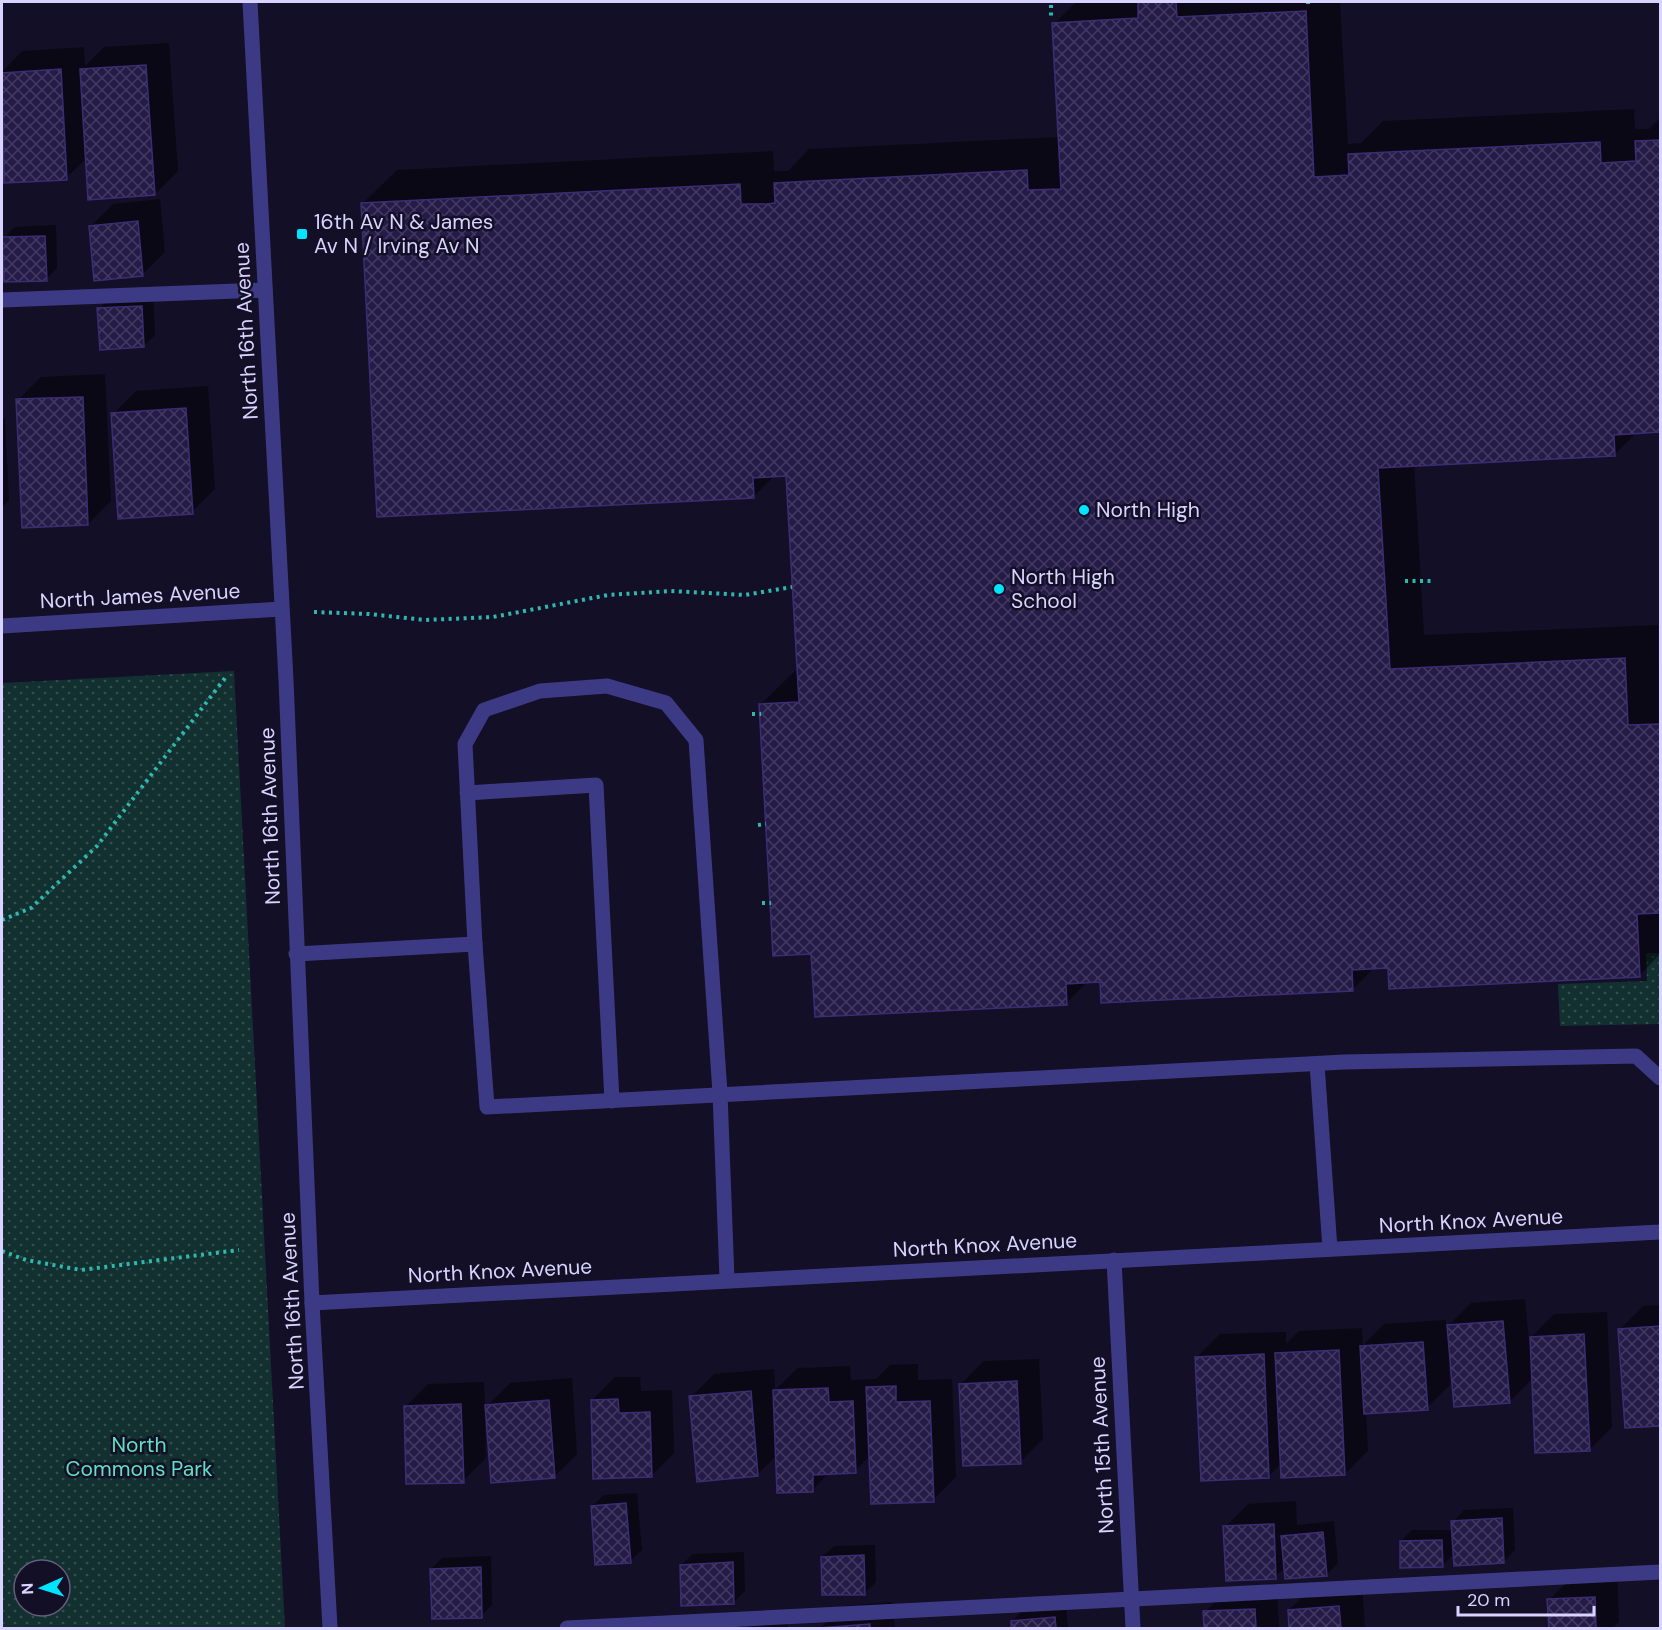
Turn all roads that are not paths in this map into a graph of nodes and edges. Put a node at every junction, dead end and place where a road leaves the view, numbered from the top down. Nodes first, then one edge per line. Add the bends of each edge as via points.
1 (250, 2) edge
2 (265, 290) junction
3 (2, 300) edge
4 (280, 609) junction
5 (2, 626) edge
6 (467, 793) junction
7 (475, 944) junction
8 (296, 954) junction
9 (1317, 1064) junction
10 (1660, 1078) edge
11 (720, 1094) junction
12 (612, 1101) junction
13 (1660, 1232) edge
14 (1330, 1249) junction
15 (1114, 1260) junction
16 (727, 1279) junction
17 (312, 1303) junction
18 (1660, 1572) edge
19 (1131, 1598) junction
20 (330, 1629) edge
21 (567, 1629) edge
22 (1133, 1629) edge

1 - 2 street, North 16th Avenue
2 - 3 street
2 - 4 street, North 16th Avenue
4 - 5 street, North James Avenue
4 - 8 street, North 16th Avenue
6 - 7 street
6 - 11 street via 465,744 484,710 540,691 607,686 666,703 696,740
6 - 12 street via 596,785
7 - 8 street
7 - 12 street via 487,1107
8 - 17 street, North 16th Avenue
9 - 10 street via 1636,1056
9 - 11 street
9 - 14 street
11 - 12 street
11 - 16 street
13 - 14 street, North Knox Avenue
14 - 15 street, North Knox Avenue
15 - 16 street, North Knox Avenue
15 - 19 street, North 15th Avenue
16 - 17 street, North Knox Avenue
17 - 20 street, North 16th Avenue
18 - 19 street
19 - 21 street
19 - 22 street, North 15th Avenue

